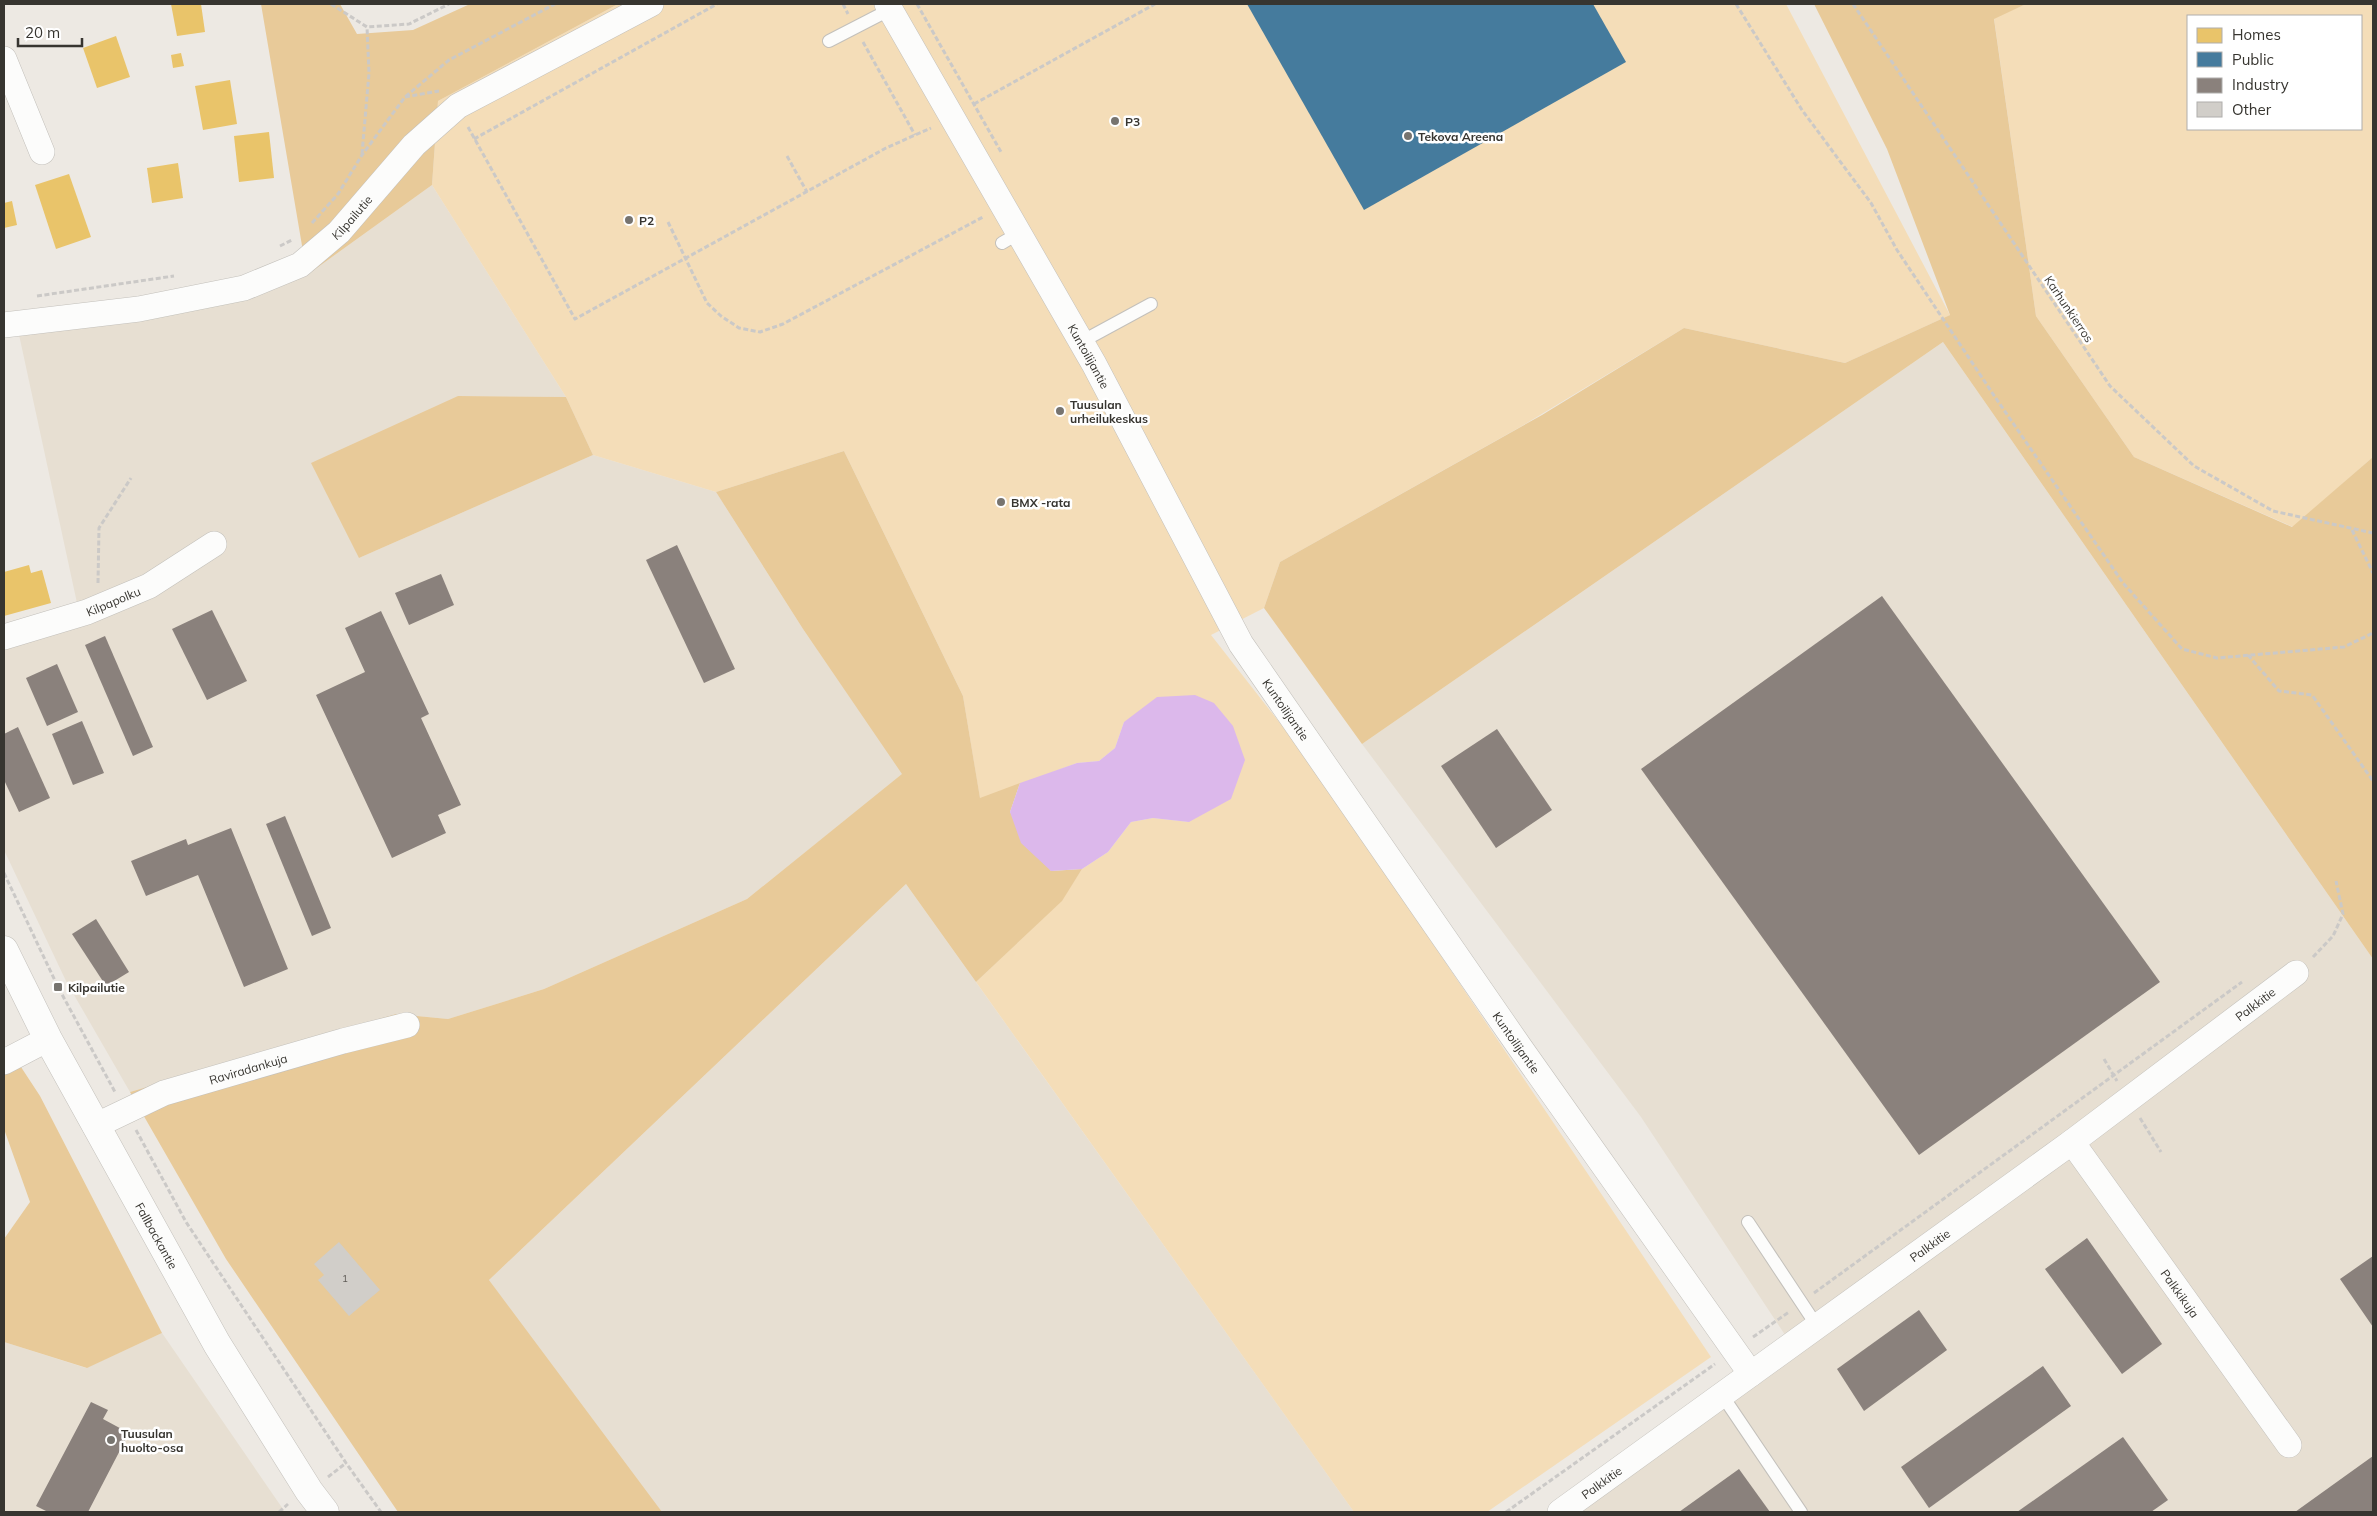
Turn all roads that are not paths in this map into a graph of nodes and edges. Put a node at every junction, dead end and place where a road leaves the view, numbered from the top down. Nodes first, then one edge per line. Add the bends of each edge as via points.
1 (651, 4) edge
2 (893, 5) edge
3 (828, 42) dead end
4 (4, 58) edge
5 (42, 152) dead end
6 (1151, 304) dead end
7 (4, 325) edge
8 (1081, 342) junction
9 (214, 544) dead end
10 (4, 637) edge
11 (4, 950) edge
12 (2296, 973) road end
13 (407, 1025) dead end
14 (48, 1039) junction
15 (4, 1062) edge
16 (95, 1126) junction
17 (2072, 1142) junction
18 (1748, 1222) dead end
19 (1817, 1326) junction
20 (1751, 1374) junction
21 (1722, 1395) junction
22 (2289, 1445) dead end
23 (325, 1512) edge
24 (1560, 1512) edge
25 (1801, 1512) edge

1 - 7 street, Kilpailutie via 458,106 414,145 339,232 300,265 244,288 139,309
2 - 3 lane
2 - 8 street, Kuntoilijantie via 1010,238
4 - 5 street
6 - 8 lane
8 - 20 street, Kuntoilijantie via 1241,644 1518,1046
9 - 10 street, Kilpapolku via 149,586 87,612
11 - 14 street, Fallbackantie
12 - 17 street, Palkkitie
13 - 16 street, Raviradankuja via 164,1093
14 - 15 street
14 - 16 street, Fallbackantie
16 - 23 street, Fallbackantie via 217,1344
17 - 19 street, Palkkitie
17 - 22 street, Palkkikuja
18 - 19 lane
19 - 20 street, Palkkitie
20 - 21 street, Palkkitie
21 - 24 street, Palkkitie
21 - 25 lane

